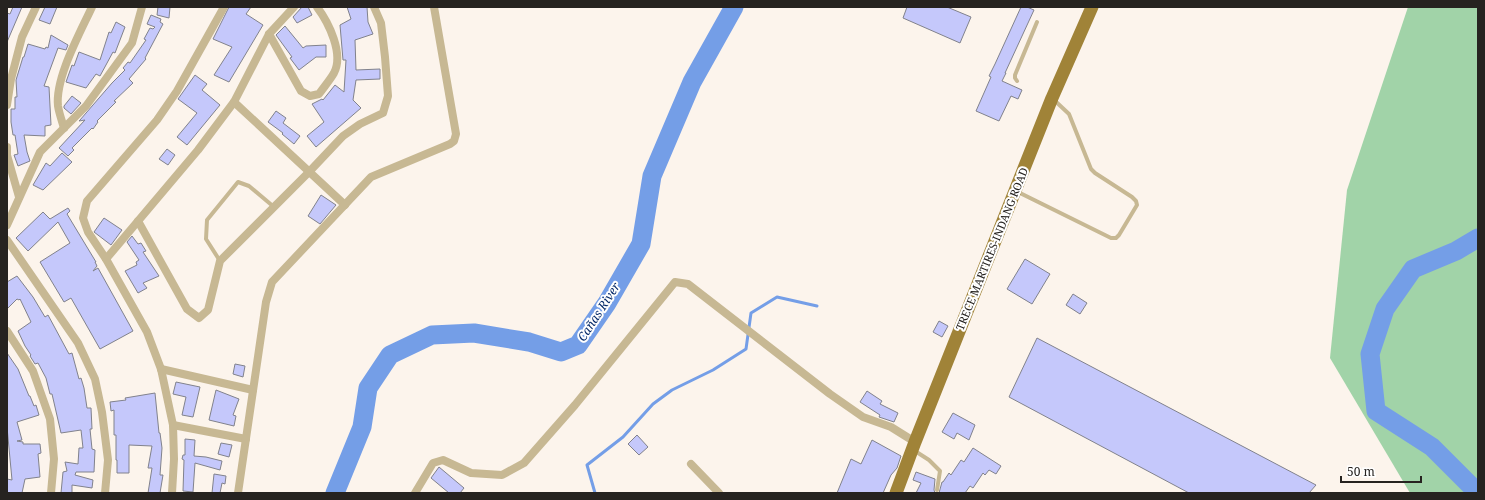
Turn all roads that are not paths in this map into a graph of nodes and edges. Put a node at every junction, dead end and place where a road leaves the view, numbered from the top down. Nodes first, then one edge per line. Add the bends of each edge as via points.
1 (36, 7) edge
2 (92, 7) edge
3 (142, 7) edge
4 (224, 7) edge
5 (294, 7) edge
6 (317, 7) edge
7 (374, 7) edge
8 (434, 7) edge
9 (1092, 7) edge
10 (1037, 22) dead end
11 (270, 34) junction
12 (1017, 81) dead end
13 (1052, 98) junction
14 (234, 102) junction
15 (7, 105) edge
16 (64, 128) junction
17 (7, 147) edge
18 (309, 172) junction
19 (1016, 191) junction
20 (19, 197) junction
21 (345, 205) junction
22 (274, 208) junction
23 (138, 221) junction
24 (7, 225) edge
25 (7, 240) edge
26 (106, 259) junction
27 (220, 261) junction
28 (7, 331) edge
29 (161, 369) junction
30 (253, 390) junction
31 (173, 425) junction
32 (246, 439) junction
33 (914, 446) junction
34 (691, 464) dead end
35 (937, 490) dead end
36 (52, 493) edge
37 (105, 493) edge
38 (172, 493) edge
39 (238, 493) edge
40 (415, 493) edge
41 (719, 493) edge
42 (897, 493) edge

1 - 15 street via 22,37
2 - 16 street via 60,82 58,106
3 - 16 street via 132,43 86,106
4 - 26 street via 177,91 157,120 87,201 83,218 88,232
5 - 11 street
6 - 11 street via 332,33 337,61 334,72 319,94 310,96 301,91
7 - 18 street via 381,23 385,57 388,96 383,112 342,136
8 - 21 street via 456,134 454,141 371,177
9 - 13 main road, TRECE MARTIRES-INDANG ROAD
10 - 12 lane via 1015,75
11 - 14 street
13 - 19 main road, TRECE MARTIRES-INDANG ROAD
13 - 19 lane via 1069,114 1094,173 1132,196 1137,205 1119,235 1111,238
14 - 18 street
14 - 23 street via 198,150
16 - 20 street via 40,152
17 - 20 street
18 - 21 street
18 - 22 street
19 - 33 main road, TRECE MARTIRES-INDANG ROAD
20 - 24 street
21 - 30 street via 272,282 266,302
22 - 27 street
22 - 27 lane via 249,186 238,182 207,220 206,239
23 - 26 street
23 - 27 street via 187,309 199,318 208,310
25 - 37 street via 78,343 95,379 108,460
26 - 29 street via 147,332
28 - 36 street via 33,371 50,419 54,459
29 - 30 street
29 - 31 street
30 - 32 street
31 - 32 street
31 - 38 street
32 - 39 street
33 - 35 lane via 940,471
33 - 40 street via 891,427 864,417 830,394 688,284 675,282 575,405 524,462 502,475 471,474 443,460 433,463
33 - 42 main road, TRECE MARTIRES-INDANG ROAD
34 - 41 street

